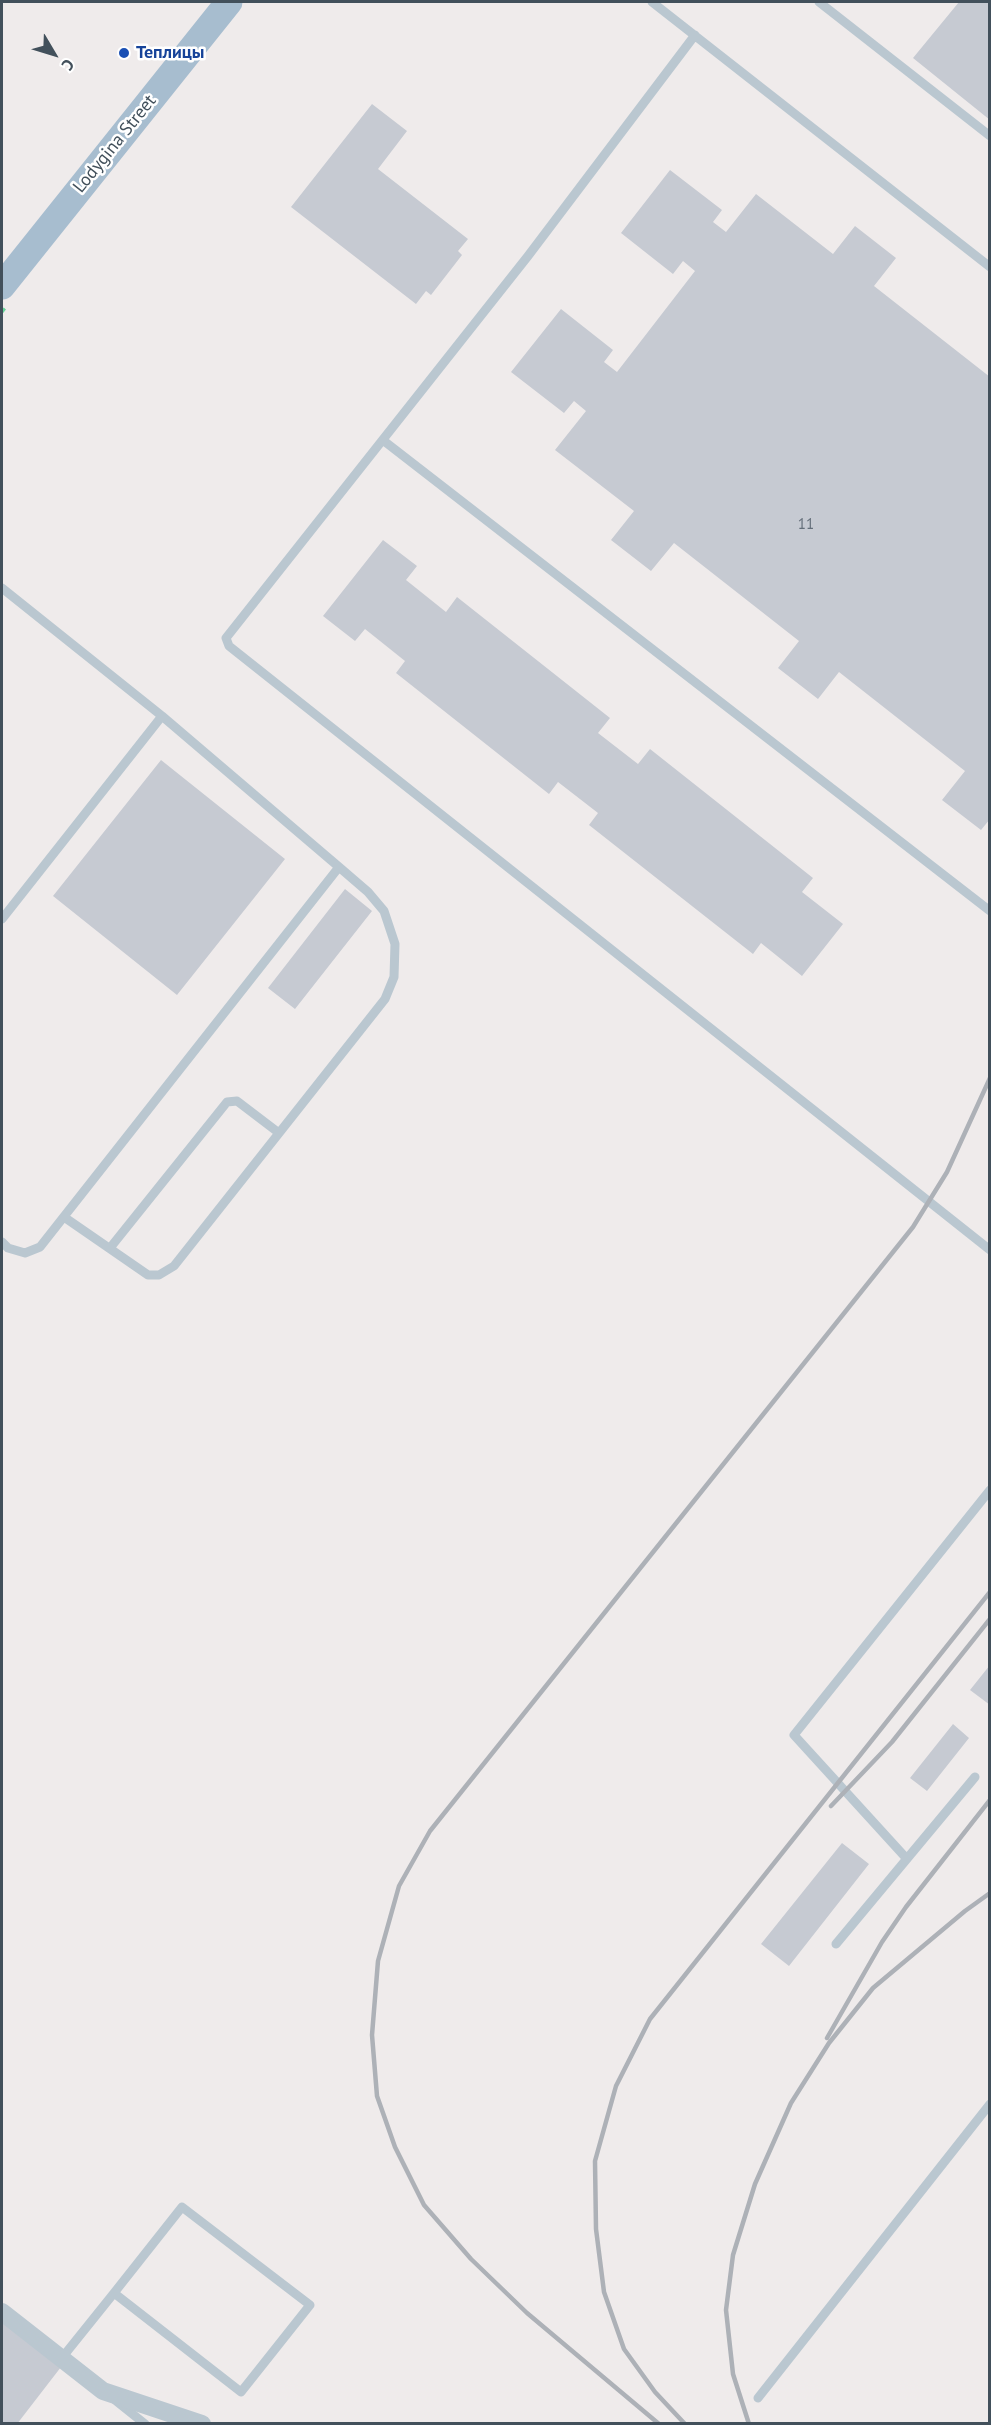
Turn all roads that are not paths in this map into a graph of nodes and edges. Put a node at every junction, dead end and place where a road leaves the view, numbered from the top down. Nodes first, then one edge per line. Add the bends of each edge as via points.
1 (652, 2) edge
2 (819, 2) edge
3 (226, 3) edge
4 (695, 35) junction
5 (990, 136) edge
6 (990, 267) edge
7 (2, 286) edge
8 (384, 441) junction
9 (2, 588) edge
10 (162, 716) junction
11 (339, 867) junction
12 (990, 911) edge
13 (2, 919) edge
14 (279, 1133) junction
15 (64, 1217) junction
16 (2, 1242) edge
17 (110, 1248) junction
18 (990, 1250) edge
19 (990, 1490) edge
20 (975, 1778) dead end
21 (907, 1859) junction
22 (836, 1944) dead end
23 (990, 2104) edge
24 (114, 2293) junction
25 (2, 2312) edge
26 (62, 2359) junction
27 (103, 2391) junction
28 (758, 2398) dead end
29 (145, 2424) edge
30 (202, 2424) edge

1 - 4 lane
2 - 5 lane
3 - 7 main road, Lodygina Street
4 - 6 lane
4 - 8 lane
8 - 12 lane
8 - 18 lane via 226,638 229,646
9 - 10 lane
10 - 11 lane
10 - 13 lane
11 - 14 lane via 384,911 395,944 394,977 385,999
11 - 15 lane
14 - 17 lane via 174,1266 159,1275 148,1275
14 - 17 lane via 237,1101 227,1102
15 - 16 lane via 40,1247 24,1253
15 - 17 lane
19 - 21 lane via 794,1735
20 - 21 lane
21 - 22 lane
23 - 28 lane
24 - 24 lane via 241,2392 310,2305 182,2207
24 - 26 lane
25 - 26 street
26 - 27 street
27 - 29 lane
27 - 30 street

